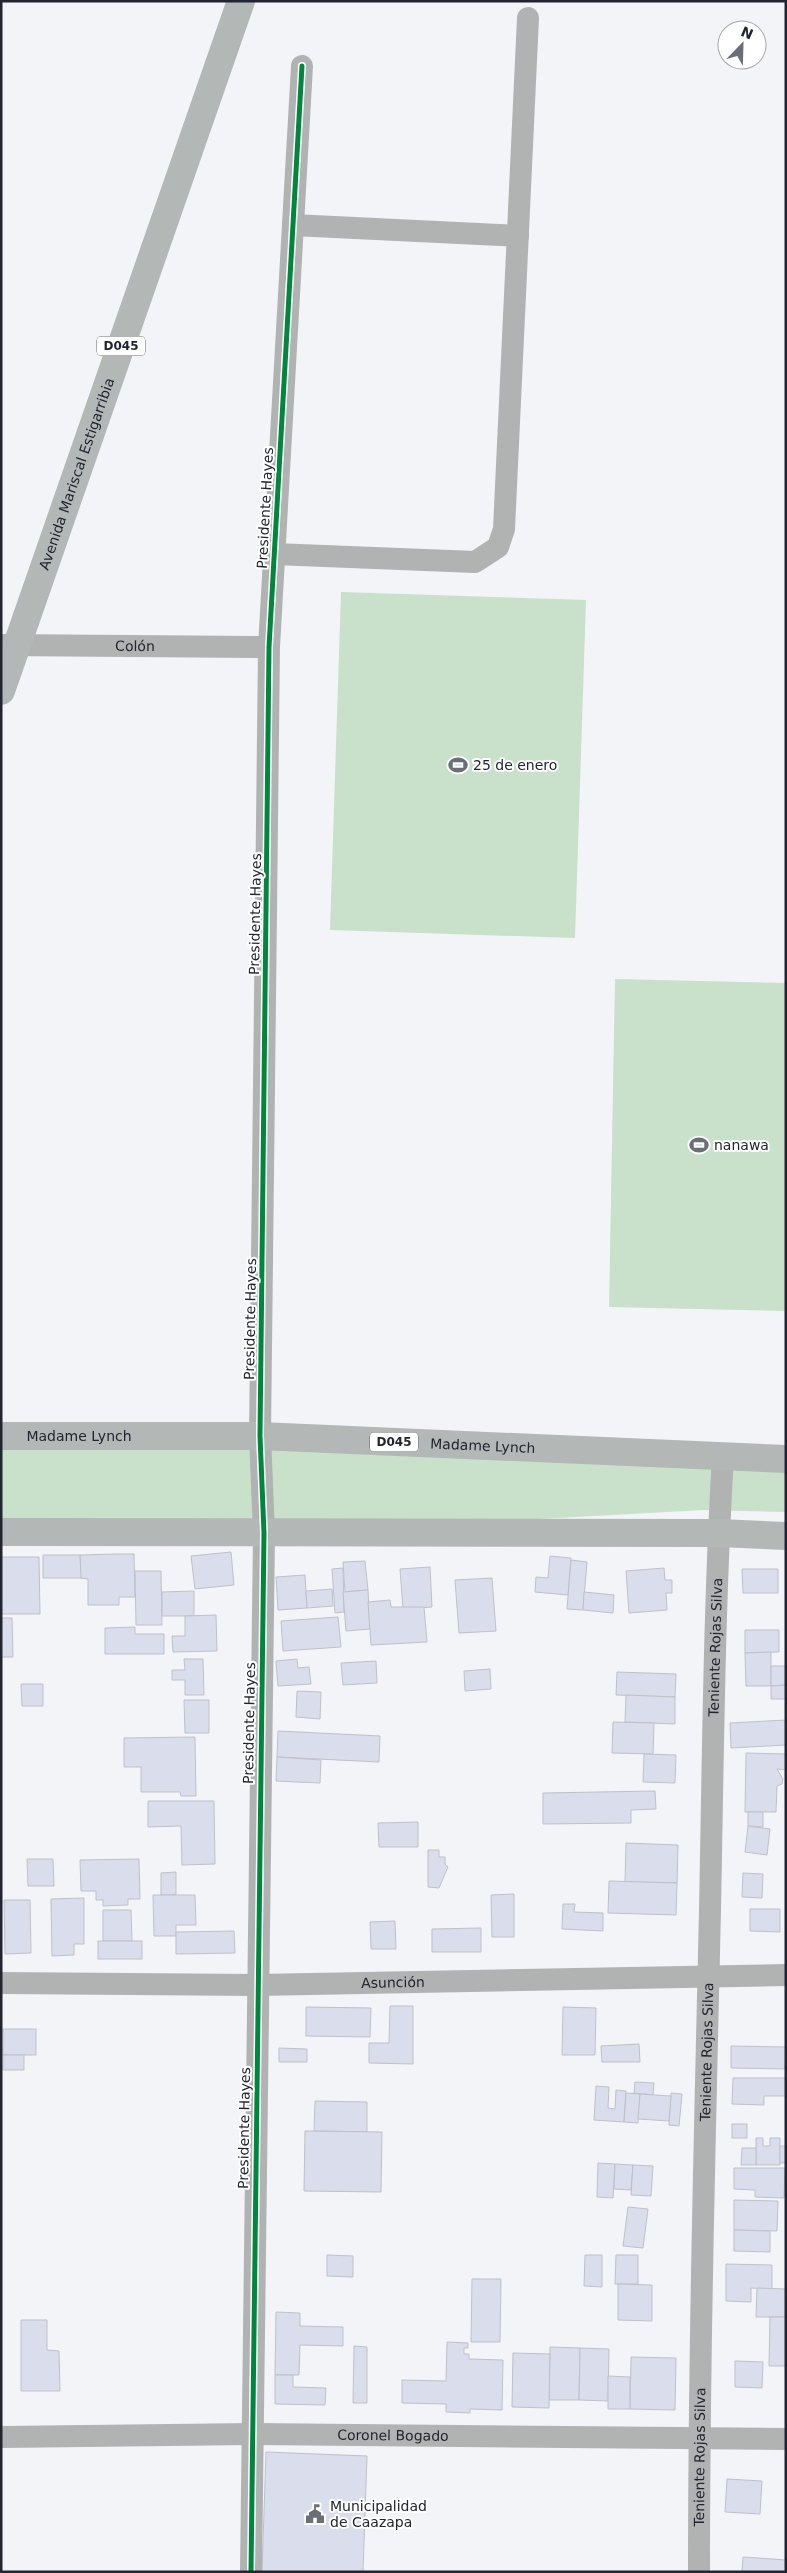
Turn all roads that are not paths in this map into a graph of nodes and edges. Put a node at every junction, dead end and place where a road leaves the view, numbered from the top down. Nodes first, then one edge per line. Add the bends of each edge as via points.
1 (241, 1) edge
2 (528, 18) dead end
3 (302, 66) dead end
4 (293, 225) junction
5 (518, 236) junction
6 (274, 554) junction
7 (10, 644) edge
8 (269, 647) junction
9 (1, 691) edge
10 (1, 1436) edge
11 (260, 1436) junction
12 (723, 1456) junction
13 (786, 1459) edge
14 (1, 1532) edge
15 (264, 1533) junction
16 (719, 1533) junction
17 (786, 1536) edge
18 (708, 1975) junction
19 (786, 1975) edge
20 (1, 1983) edge
21 (257, 1985) junction
22 (253, 2434) junction
23 (1, 2436) edge
24 (699, 2438) junction
25 (786, 2439) edge
26 (251, 2572) edge
27 (699, 2572) edge

1 - 7 main road, Avenida Mariscal Estigarribia / D045
2 - 5 street
3 - 4 street, Presidente Hayes
4 - 5 street
4 - 6 street, Presidente Hayes
5 - 6 street via 504,529 498,547 475,562
6 - 8 street, Presidente Hayes
7 - 8 street, Colón
7 - 9 main road, Avenida Mariscal Estigarribia / D045
8 - 11 street, Presidente Hayes
10 - 11 main road, Madame Lynch / D045
11 - 12 main road, Madame Lynch / D045
11 - 15 street, Presidente Hayes
12 - 13 main road, Madame Lynch / D045
12 - 16 street, Teniente Rojas Silva
14 - 15 main road
15 - 16 main road
15 - 21 street, Presidente Hayes
16 - 17 main road
16 - 18 street, Teniente Rojas Silva
18 - 19 street, Asunción
18 - 21 street, Asunción
18 - 24 street, Teniente Rojas Silva
20 - 21 street, Asunción
21 - 22 street, Presidente Hayes
22 - 23 street, Coronel Bogado
22 - 24 street, Coronel Bogado
22 - 26 street, Presidente Hayes
24 - 25 street, Coronel Bogado
24 - 27 street, Teniente Rojas Silva

